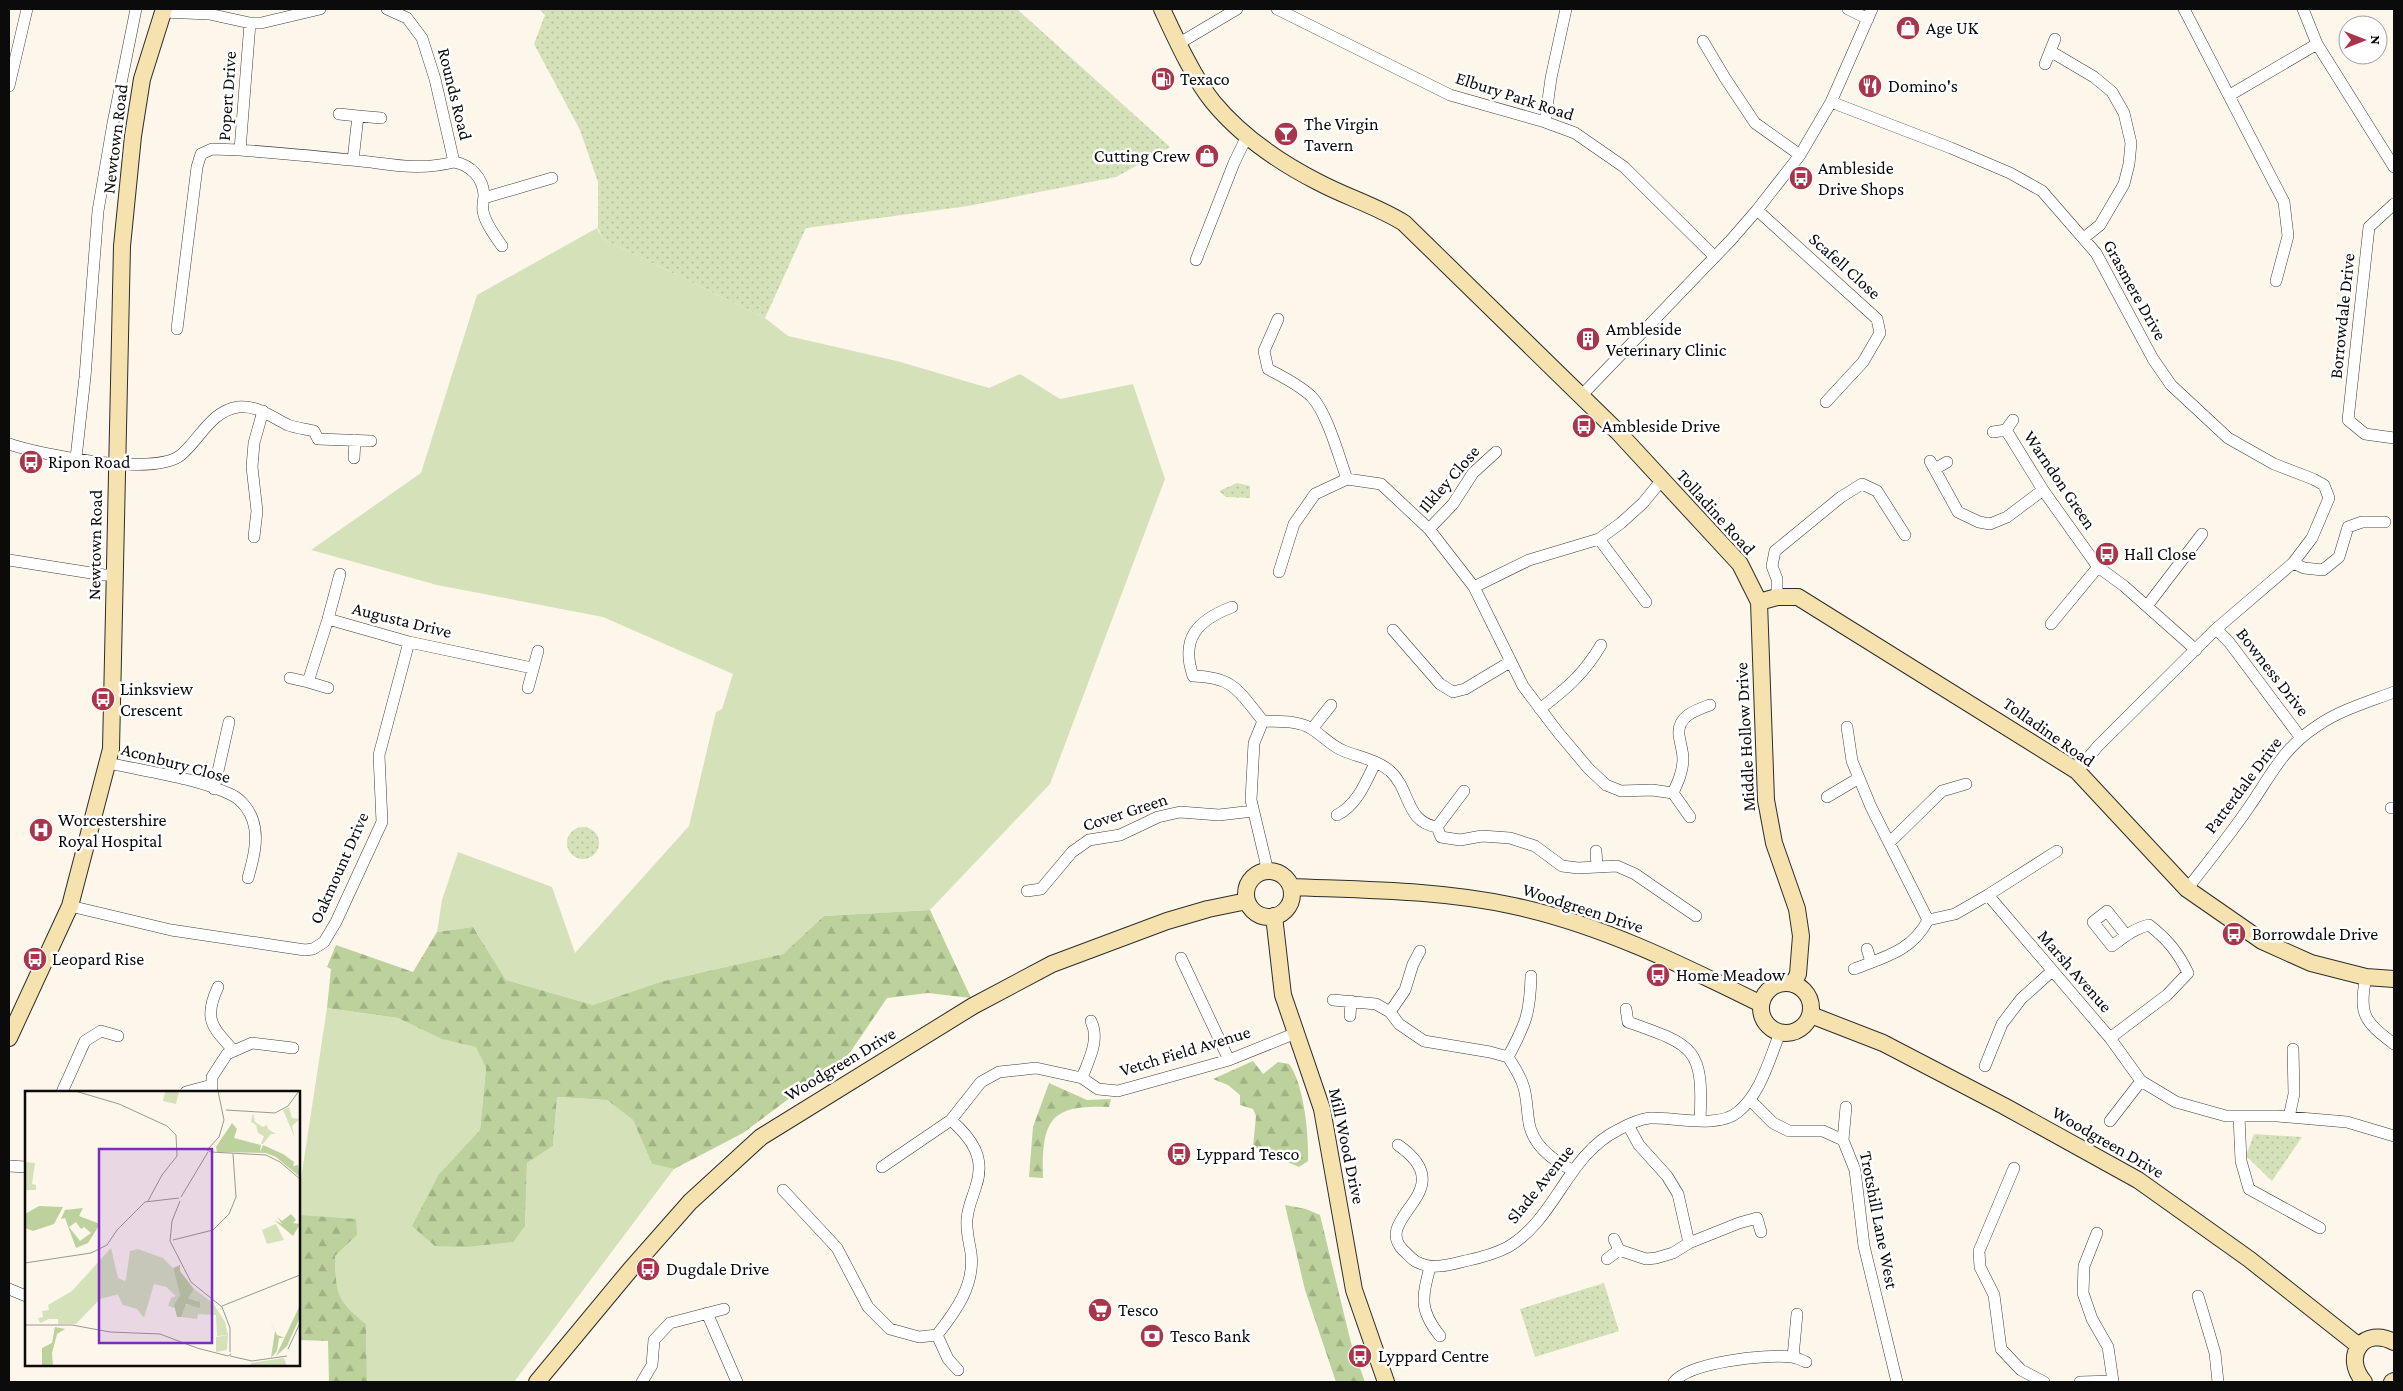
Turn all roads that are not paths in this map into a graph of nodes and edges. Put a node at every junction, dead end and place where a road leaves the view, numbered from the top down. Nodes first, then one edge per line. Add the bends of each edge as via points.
1 (27, 9) edge
2 (136, 9) edge
3 (320, 9) edge
4 (387, 9) edge
5 (1162, 9) edge
6 (1237, 9) edge
7 (1277, 9) edge
8 (1566, 9) edge
9 (1848, 9) edge
10 (2184, 9) edge
11 (2303, 9) edge
12 (164, 10) edge
13 (1870, 14) edge
14 (250, 23) junction
15 (2055, 39) dead end
16 (1178, 44) junction
17 (2317, 44) junction
18 (2050, 51) junction
19 (1698, 57) dead end
20 (2045, 64) dead end
21 (11, 69) edge
22 (9, 86) edge
23 (2230, 95) junction
24 (1831, 102) junction
25 (339, 114) dead end
26 (358, 116) junction
27 (382, 118) dead end
28 (1545, 122) junction
29 (1247, 136) junction
30 (240, 150) junction
31 (1800, 155) junction
32 (353, 160) junction
33 (454, 162) junction
34 (2394, 167) edge
35 (552, 178) dead end
36 (484, 198) junction
37 (2394, 204) edge
38 (1757, 210) junction
39 (2084, 237) junction
40 (502, 246) dead end
41 (1715, 257) junction
42 (1196, 260) dead end
43 (2276, 281) dead end
44 (1278, 318) dead end
45 (177, 329) dead end
46 (1580, 397) junction
47 (1826, 402) dead end
48 (263, 411) junction
49 (1993, 432) dead end
50 (2394, 438) edge
51 (355, 440) junction
52 (371, 440) dead end
53 (9, 444) edge
54 (1496, 452) dead end
55 (76, 458) junction
56 (354, 458) dead end
57 (1947, 462) dead end
58 (116, 464) junction
59 (1347, 479) junction
60 (1661, 481) junction
61 (2043, 490) junction
62 (2385, 522) dead end
63 (1429, 529) junction
64 (2202, 534) dead end
65 (1904, 535) dead end
66 (254, 537) dead end
67 (1599, 539) junction
68 (9, 560) edge
69 (2293, 563) junction
70 (2098, 567) junction
71 (1279, 572) dead end
72 (340, 574) dead end
73 (115, 575) junction
74 (1474, 587) junction
75 (1777, 597) junction
76 (1646, 602) dead end
77 (1759, 602) junction
78 (2147, 606) junction
79 (1232, 607) dead end
80 (328, 619) junction
81 (2067, 623) dead end
82 (2216, 629) junction
83 (1393, 630) dead end
84 (409, 642) junction
85 (1601, 645) dead end
86 (2196, 650) junction
87 (538, 651) dead end
88 (1510, 662) junction
89 (532, 668) junction
90 (290, 678) dead end
91 (308, 682) junction
92 (328, 688) dead end
93 (528, 688) dead end
94 (2394, 692) edge
95 (1331, 705) dead end
96 (1710, 705) dead end
97 (1540, 709) junction
98 (1264, 721) junction
99 (229, 722) dead end
100 (1847, 727) dead end
101 (1312, 729) junction
102 (2301, 738) junction
103 (108, 762) junction
104 (1375, 763) junction
105 (2077, 771) junction
106 (1859, 778) junction
107 (1966, 784) dead end
108 (214, 789) junction
109 (1464, 791) dead end
110 (1673, 793) junction
111 (1826, 797) dead end
112 (1253, 811) junction
113 (1337, 815) dead end
114 (1690, 816) dead end
115 (1436, 827) junction
116 (1890, 842) junction
117 (1596, 851) dead end
118 (2056, 851) dead end
119 (1597, 866) junction
120 (1264, 871) junction
121 (248, 878) dead end
122 (1291, 887) junction
123 (2187, 889) junction
124 (1027, 891) dead end
125 (1988, 895) junction
126 (1247, 901) junction
127 (70, 906) junction
128 (1274, 916) junction
129 (1696, 916) dead end
130 (1928, 920) junction
131 (2126, 935) dead end
132 (1867, 948) dead end
133 (1420, 951) dead end
134 (1181, 958) dead end
135 (1871, 962) junction
136 (1854, 969) dead end
137 (2052, 972) junction
138 (1531, 976) dead end
139 (2366, 977) junction
140 (2394, 979) edge
141 (1793, 984) junction
142 (218, 987) dead end
143 (1333, 1000) dead end
144 (1351, 1001) junction
145 (1761, 1004) junction
146 (1626, 1009) dead end
147 (1390, 1012) junction
148 (1811, 1015) junction
149 (1350, 1016) dead end
150 (1091, 1021) dead end
151 (1296, 1033) junction
152 (1780, 1033) junction
153 (118, 1036) dead end
154 (9, 1038) edge
155 (2110, 1038) junction
156 (2394, 1044) edge
157 (294, 1048) dead end
158 (2293, 1049) dead end
159 (234, 1051) junction
160 (1508, 1057) junction
161 (1229, 1060) junction
162 (1985, 1066) dead end
163 (1082, 1078) junction
164 (2141, 1081) junction
165 (212, 1089) edge
166 (62, 1091) edge
167 (195, 1091) edge
168 (1750, 1100) junction
169 (1846, 1107) dead end
170 (2239, 1116) junction
171 (2289, 1117) junction
172 (951, 1120) junction
173 (1700, 1120) junction
174 (2110, 1121) dead end
175 (1628, 1125) junction
176 (2394, 1136) edge
177 (1843, 1140) junction
178 (1398, 1145) dead end
179 (9, 1166) edge
180 (882, 1166) dead end
181 (25, 1167) edge
182 (2014, 1168) dead end
183 (1572, 1170) junction
184 (783, 1190) dead end
185 (2320, 1228) dead end
186 (1761, 1232) dead end
187 (2097, 1233) dead end
188 (1614, 1239) dead end
189 (1689, 1243) junction
190 (1619, 1250) junction
191 (1606, 1260) dead end
192 (1430, 1267) junction
193 (9, 1289) edge
194 (25, 1296) edge
195 (2198, 1296) dead end
196 (724, 1309) dead end
197 (707, 1313) junction
198 (1797, 1314) dead end
199 (937, 1335) junction
200 (1440, 1336) dead end
201 (2394, 1342) edge
202 (2359, 1346) junction
203 (1793, 1357) junction
204 (1806, 1362) dead end
205 (958, 1370) dead end
206 (537, 1382) edge
207 (642, 1382) edge
208 (737, 1382) edge
209 (1386, 1382) edge
210 (1674, 1382) edge
211 (1897, 1382) edge
212 (2044, 1382) edge
213 (2080, 1382) edge
214 (2113, 1382) edge
215 (2218, 1382) edge
216 (2364, 1382) edge

1 - 21 street
2 - 55 street via 98,211 98,245
3 - 14 street
4 - 33 street, Rounds Road via 407,18 422,38
5 - 16 main road, Tolladine Road
6 - 16 street
7 - 28 street, Elbury Park Road via 1450,95
8 - 28 street
9 - 13 street
10 - 23 street
11 - 17 street
12 - 14 street via 209,14
12 - 58 main road, Newtown Road via 142,79 133,136 122,246
13 - 24 street
14 - 30 street, Popert Drive
15 - 18 street
16 - 29 main road, Tolladine Road via 1212,101
17 - 23 street
17 - 34 street
18 - 20 street
18 - 39 street via 2094,77 2112,92 2124,114 2131,143 2124,184 2100,225
19 - 31 street via 1706,46 1755,123
21 - 22 street
23 - 43 street via 2284,202 2288,236
24 - 31 street
24 - 39 street, Grasmere Drive via 2010,173 2042,191
25 - 26 street
26 - 27 street
26 - 32 street
28 - 41 street, Elbury Park Road via 1575,134 1624,167
29 - 42 street
29 - 46 main road, Tolladine Road via 1270,154 1318,182 1383,210 1404,223
30 - 32 street, Popert Drive
30 - 45 street via 212,149 201,154
31 - 38 street
32 - 33 street, Popert Drive via 408,167
33 - 36 street, Rounds Road via 476,173
35 - 36 street
36 - 40 street, Rounds Road via 483,211
37 - 50 street, Borrowdale Drive via 2369,226 2348,420 2364,434
38 - 41 street
38 - 47 street, Scafell Close via 1877,319 1880,333 1863,362
39 - 69 street, Grasmere Drive via 2171,385 2228,438 2274,464 2324,485 2329,498 2312,538
41 - 46 street
44 - 59 street via 1264,351 1268,369 1312,398 1330,430
46 - 60 main road, Tolladine Road via 1618,432
48 - 51 street via 289,425 314,431 318,439
48 - 58 street via 251,407 228,410 217,416 181,455 172,460 157,464
48 - 66 street via 252,467 257,511
49 - 61 street, Warndon Green via 2010,425
51 - 52 street
51 - 56 street
53 - 55 street via 32,452
54 - 63 street, Ilkley Close via 1473,472 1453,504
55 - 58 street
57 - 61 street via 1932,465 1958,512 1979,522 1990,524 2007,517
58 - 73 main road, Newtown Road
59 - 63 street via 1381,484
59 - 71 street via 1315,494 1294,524
60 - 67 street via 1643,503
60 - 77 main road, Tolladine Road via 1740,564
61 - 70 street, Warndon Green
62 - 69 street via 2362,522 2348,527 2339,557 2324,570
63 - 74 street
64 - 78 street
65 - 75 street via 1877,491 1862,484 1841,497 1775,551 1772,566 1777,578
67 - 74 street via 1529,560
67 - 76 street
68 - 73 street
69 - 82 street
70 - 78 street, Warndon Green
70 - 81 street via 2054,620
72 - 80 street
73 - 103 main road, Newtown Road via 112,724
74 - 88 street
75 - 77 main road, Tolladine Road
75 - 105 main road, Tolladine Road via 1798,597
77 - 141 main road, Middle Hollow Drive via 1766,800 1774,843 1797,909 1801,936 1800,966
78 - 86 street, Warndon Green
79 - 98 street via 1210,616 1194,633 1188,644 1190,668 1193,676 1209,676 1227,682 1243,694
80 - 84 street, Augusta Drive
80 - 91 street, Augusta Drive
82 - 86 street
82 - 102 street, Bowness Drive
83 - 88 street via 1440,684 1453,692
84 - 89 street, Augusta Drive
84 - 127 street, Oakmount Drive via 379,754 382,822 324,942 305,950 171,930
85 - 97 street via 1589,666
86 - 105 street via 2098,746
87 - 89 street
88 - 97 street
89 - 93 street
90 - 91 street
91 - 92 street
94 - 102 street, Patterdale Drive via 2344,711
95 - 101 street
96 - 110 street via 1692,712 1682,721 1678,732 1683,759 1680,780
97 - 110 street via 1606,785 1622,791
98 - 101 street via 1291,722
98 - 112 street via 1254,743
99 - 108 street
100 - 106 street via 1852,761
101 - 104 street via 1342,751
102 - 123 street, Patterdale Drive via 2276,764 2249,807
103 - 108 street, Aconbury Close
103 - 127 main road, Newtown Road
104 - 113 street via 1361,793
104 - 115 street via 1391,772 1418,820
105 - 123 main road, Tolladine Road
106 - 111 street
106 - 116 street
107 - 116 street via 1942,791
108 - 121 street, Aconbury Close via 241,801 253,820 255,847
109 - 115 street
110 - 114 street
112 - 120 street via 1266,863
112 - 124 street, Cover Green via 1219,815 1180,812 1158,817 1120,835 1089,840 1072,852 1041,889
115 - 119 street via 1442,837 1460,840 1482,836 1510,838 1535,846 1562,866
116 - 130 street
117 - 119 street
118 - 125 street
119 - 129 street via 1617,866 1635,874
120 - 122 main road via 1285,877
120 - 126 main road via 1247,885
122 - 128 main road via 1288,906
122 - 145 main road, Woodgreen Drive via 1427,893 1514,906 1578,923 1662,955
123 - 139 main road, Tolladine Road via 2262,941 2311,963
125 - 130 street via 1955,914
125 - 137 street, Marsh Avenue
126 - 128 main road via 1257,914
126 - 206 main road, Woodgreen Drive via 1167,920 1052,964 974,1006 769,1132 690,1202
127 - 154 main road, Newtown Road
128 - 151 main road, Mill Wood Drive via 1283,995
130 - 135 street via 1921,935 1897,952
131 - 155 street via 2140,926 2149,925 2180,955 2188,973 2166,995
132 - 135 street
133 - 147 street via 1405,990
134 - 161 street
135 - 136 street
137 - 155 street, Marsh Avenue
137 - 162 street via 2021,999 2002,1024
138 - 160 street via 1530,1006 1525,1025
139 - 140 main road, Tolladine Road
139 - 156 street via 2361,998 2364,1015 2375,1030
141 - 145 main road via 1777,985 1766,993
141 - 148 main road via 1803,990 1811,1002
142 - 159 street via 210,1005 214,1030
143 - 144 street
144 - 147 street via 1376,1004
144 - 149 street
145 - 152 main road via 1762,1017 1771,1029
146 - 173 street via 1628,1022 1675,1039 1690,1052 1700,1070
147 - 160 street via 1399,1024 1424,1042
148 - 152 main road via 1805,1026 1794,1033
148 - 202 main road, Woodgreen Drive via 1883,1043 2138,1180 2249,1259
150 - 163 street via 1095,1030 1094,1043
151 - 161 street, Vetch Field Avenue
151 - 209 main road, Mill Wood Drive via 1322,1109 1354,1290
152 - 168 street, Slade Avenue
153 - 166 street via 101,1031 85,1040
155 - 164 street, Marsh Avenue
157 - 159 street via 252,1043
158 - 171 street via 2294,1094
159 - 165 street via 227,1054 212,1077
160 - 183 street via 1524,1087 1533,1135 1554,1161
161 - 163 street, Vetch Field Avenue via 1118,1091 1098,1089
163 - 172 street, Vetch Field Avenue via 1036,1068 999,1072 981,1082
164 - 170 street, Marsh Avenue via 2176,1102 2226,1116
164 - 174 street
165 - 167 street
168 - 173 street, Slade Avenue via 1736,1114 1720,1121
168 - 177 street, Trotshill Lane West via 1773,1123 1789,1131 1824,1131
169 - 177 street
170 - 171 street, Marsh Avenue
170 - 185 street via 2241,1161 2249,1189
171 - 176 street, Marsh Avenue via 2348,1122
172 - 180 street, Vetch Field Avenue
172 - 199 street via 968,1135 978,1152 980,1171 968,1207 966,1228 972,1277 961,1302
173 - 175 street, Slade Avenue via 1648,1118
175 - 183 street, Slade Avenue via 1609,1134
175 - 189 street via 1639,1145 1667,1176 1678,1194
177 - 211 street, Trotshill Lane West via 1855,1170 1864,1246
178 - 192 street via 1421,1167 1422,1187 1416,1200 1403,1214 1396,1232 1400,1247 1415,1262
179 - 181 street
182 - 212 street via 1979,1251 1980,1267 1994,1295 2001,1349 2020,1370
183 - 192 street, Slade Avenue via 1548,1208 1527,1232 1507,1247 1481,1257
184 - 199 street via 837,1248 868,1307 890,1329 919,1337
186 - 189 street via 1757,1218
187 - 214 street via 2084,1266 2083,1293 2092,1320 2108,1347
188 - 190 street
189 - 190 street via 1673,1253 1651,1258
190 - 191 street
192 - 200 street via 1424,1314
193 - 194 street
195 - 215 street via 2215,1352
196 - 197 street
197 - 207 street via 670,1323 654,1340 652,1365
197 - 208 street
198 - 203 street
199 - 205 street via 948,1359
201 - 202 main road via 2385,1337 2370,1338
202 - 216 main road via 2354,1358 2355,1370
203 - 204 street
203 - 210 street via 1754,1358 1700,1367
213 - 214 street

